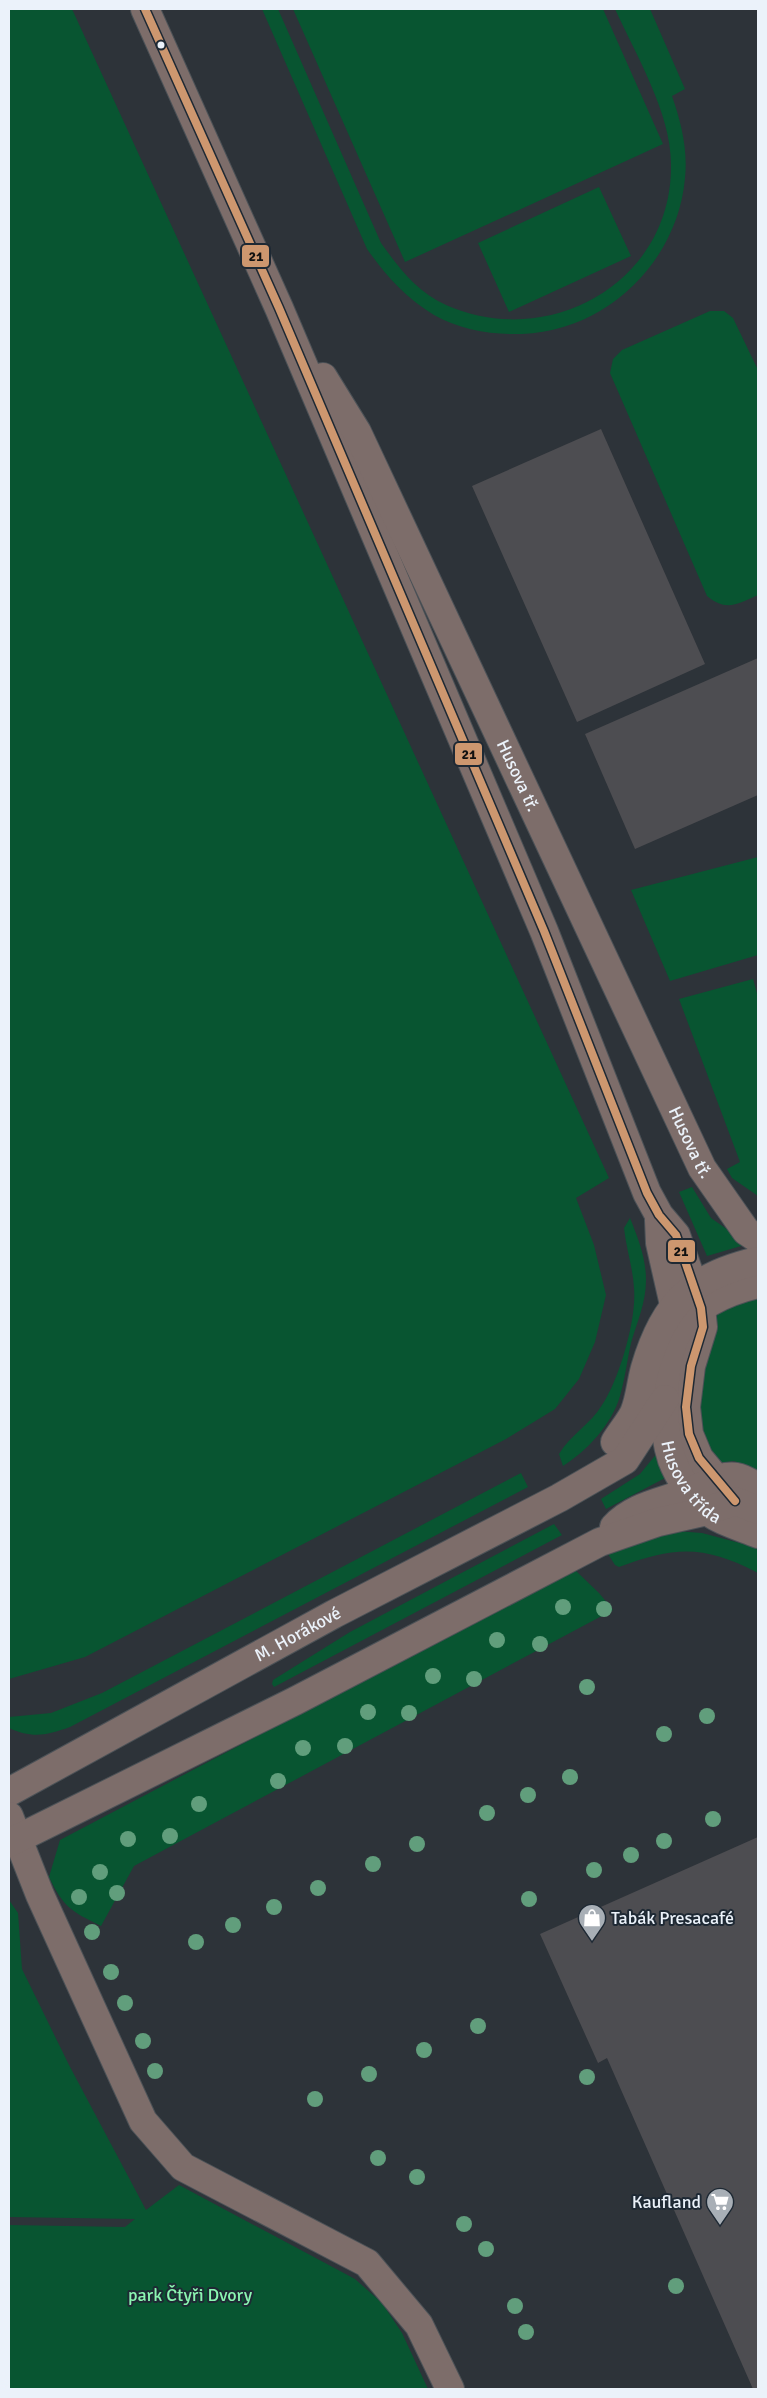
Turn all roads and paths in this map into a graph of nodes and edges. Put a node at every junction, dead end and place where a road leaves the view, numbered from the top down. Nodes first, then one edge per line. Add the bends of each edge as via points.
1 (145, 9) edge
2 (279, 308) junction
3 (720, 1192) junction
4 (758, 1212) edge
5 (659, 1215) joint
6 (758, 1239) edge
7 (758, 1261) edge
8 (758, 1284) edge
9 (690, 1299) junction
10 (665, 1399) junction
11 (716, 1479) junction
12 (590, 1481) junction
13 (758, 1487) edge
14 (699, 1501) junction
15 (747, 1506) edge
16 (758, 1534) edge
17 (9, 1792) edge
18 (12, 1833) edge
19 (450, 2389) edge

1 - 2 street, Husova tř.
2 - 3 street, Husova tř. via 357,432 702,1168
2 - 5 street, Husova tř. via 544,931 647,1193
3 - 4 street
3 - 6 street, Husova tř. via 746,1230
5 - 9 street, Husova třída via 660,1243
7 - 9 street via 734,1268
8 - 9 street
9 - 10 street, Husova třída via 671,1352
9 - 11 street, Husova třída via 703,1327 691,1366 686,1407 689,1434 699,1458
9 - 12 street via 655,1338 634,1412
10 - 12 street, M. Horákové via 625,1460
10 - 14 street, Husova třída via 666,1433 672,1460 682,1482
11 - 13 street via 737,1477
11 - 14 street
11 - 15 street, Husova třída
12 - 17 street, M. Horákové via 334,1614
14 - 15 street
14 - 16 street, Husova třída
14 - 18 street via 648,1505 620,1520 592,1546 294,1701
18 - 19 street via 143,2120 183,2167 367,2263 419,2324

